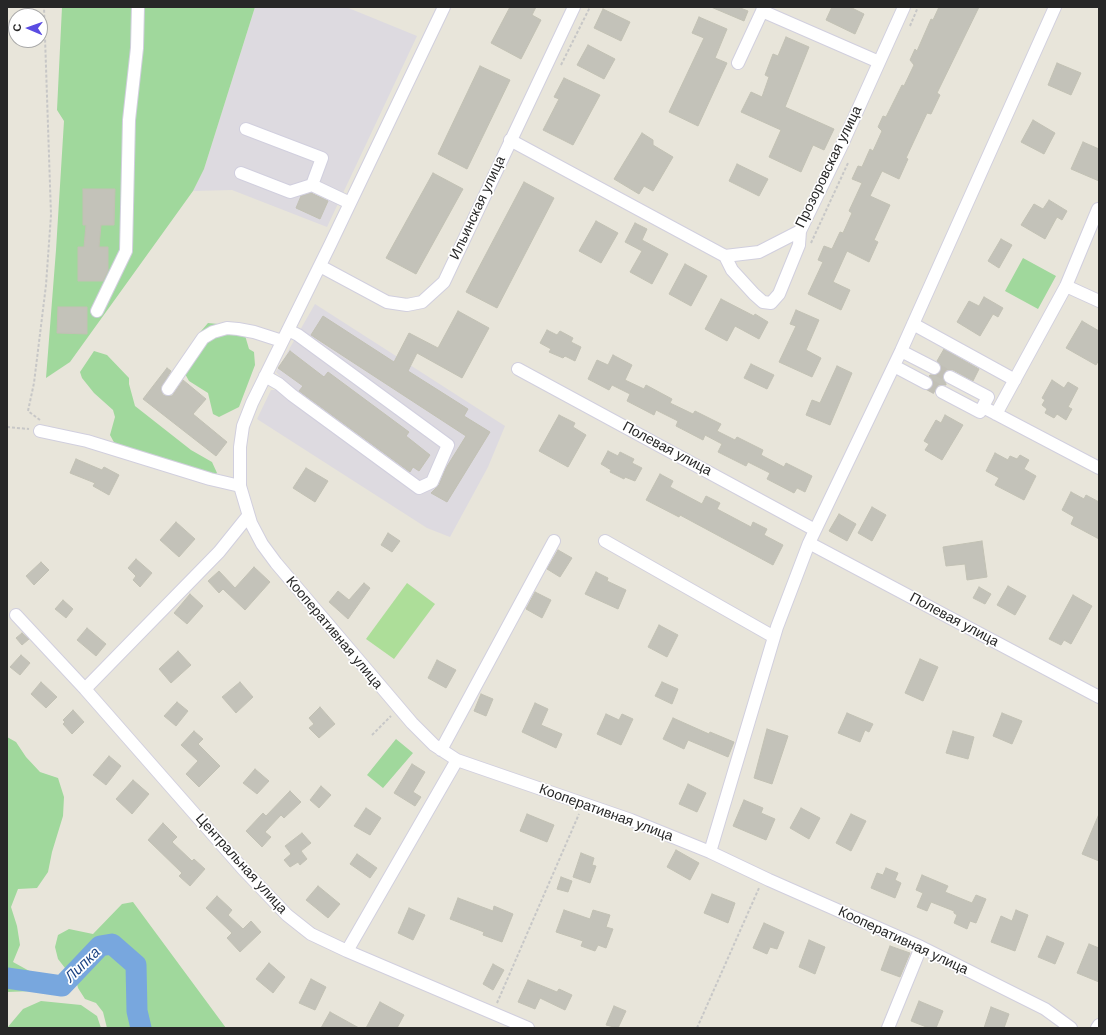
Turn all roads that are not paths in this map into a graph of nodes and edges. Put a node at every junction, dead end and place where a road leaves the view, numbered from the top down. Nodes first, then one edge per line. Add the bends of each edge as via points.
1 (138, 7) edge
2 (444, 7) edge
3 (574, 7) edge
4 (904, 7) edge
5 (1055, 7) edge
6 (763, 9) edge
7 (879, 62) junction
8 (738, 63) dead end
9 (246, 128) dead end
10 (510, 140) junction
11 (241, 173) dead end
12 (312, 184) junction
13 (350, 203) junction
14 (1098, 209) edge
15 (800, 231) junction
16 (725, 256) junction
17 (320, 266) junction
18 (1066, 286) junction
19 (1099, 301) edge
20 (97, 311) dead end
21 (913, 324) junction
22 (288, 330) junction
23 (282, 341) junction
24 (901, 351) junction
25 (894, 366) junction
26 (934, 368) tunnel mouth
27 (518, 369) dead end
28 (265, 376) junction
29 (950, 377) tunnel mouth
30 (1015, 380) junction
31 (926, 383) tunnel mouth
32 (168, 389) dead end
33 (942, 392) tunnel mouth
34 (984, 405) junction
35 (996, 414) junction
36 (42, 427) road end
37 (1099, 468) edge
38 (240, 486) junction
39 (248, 516) junction
40 (815, 530) junction
41 (554, 541) dead end
42 (605, 541) dead end
43 (809, 542) junction
44 (16, 615) dead end
45 (774, 637) junction
46 (85, 689) junction
47 (1099, 697) edge
48 (441, 750) junction
49 (457, 760) junction
50 (710, 852) junction
51 (921, 947) junction
52 (347, 951) junction
53 (1099, 1026) edge
54 (528, 1028) edge
55 (888, 1028) edge
56 (1071, 1028) edge
57 (1097, 1028) edge

1 - 20 street via 137,48 129,120 126,251
2 - 13 street, Кооперативная улица
3 - 10 street, Ильинская улица
4 - 7 street, Прозоровская улица
5 - 21 street
6 - 7 street
6 - 8 street
7 - 15 street, Прозоровская улица
9 - 12 street via 322,158
10 - 16 street
10 - 17 street, Ильинская улица via 444,282 422,302 407,305 387,302
11 - 12 street via 290,192
12 - 13 street
13 - 17 street, Кооперативная улица
14 - 18 street
15 - 16 street, Прозоровская улица via 759,252
15 - 16 street via 799,244 779,294 771,303 764,302 754,294 732,270
17 - 22 street, Кооперативная улица
18 - 19 street
18 - 30 street
21 - 24 street
21 - 30 street
22 - 23 street, Кооперативная улица
22 - 28 street via 448,445 432,482 419,488 280,384
23 - 28 street, Кооперативная улица
23 - 32 street via 238,329 227,328 213,332 204,338
24 - 25 street
24 - 26 street
25 - 31 street
25 - 40 street
27 - 40 street, Полевая улица
28 - 38 street, Кооперативная улица via 243,426
29 - 34 street
30 - 35 street
33 - 34 street
34 - 35 street
35 - 37 street
36 - 38 street
38 - 39 street, Кооперативная улица
39 - 46 street via 219,552
39 - 48 street, Кооперативная улица via 262,544 276,563 399,708
40 - 43 street
41 - 48 street
42 - 45 street
43 - 45 street
43 - 47 street, Полевая улица
44 - 46 street, Центральная улица
45 - 50 street
46 - 52 street, Центральная улица via 243,869 287,915 312,934
48 - 49 street, Кооперативная улица
49 - 50 street, Кооперативная улица via 631,820
49 - 52 street
50 - 51 street, Кооперативная улица
51 - 55 street
51 - 56 street, Кооперативная улица via 1045,1009
52 - 54 street, Центральная улица
53 - 57 street

